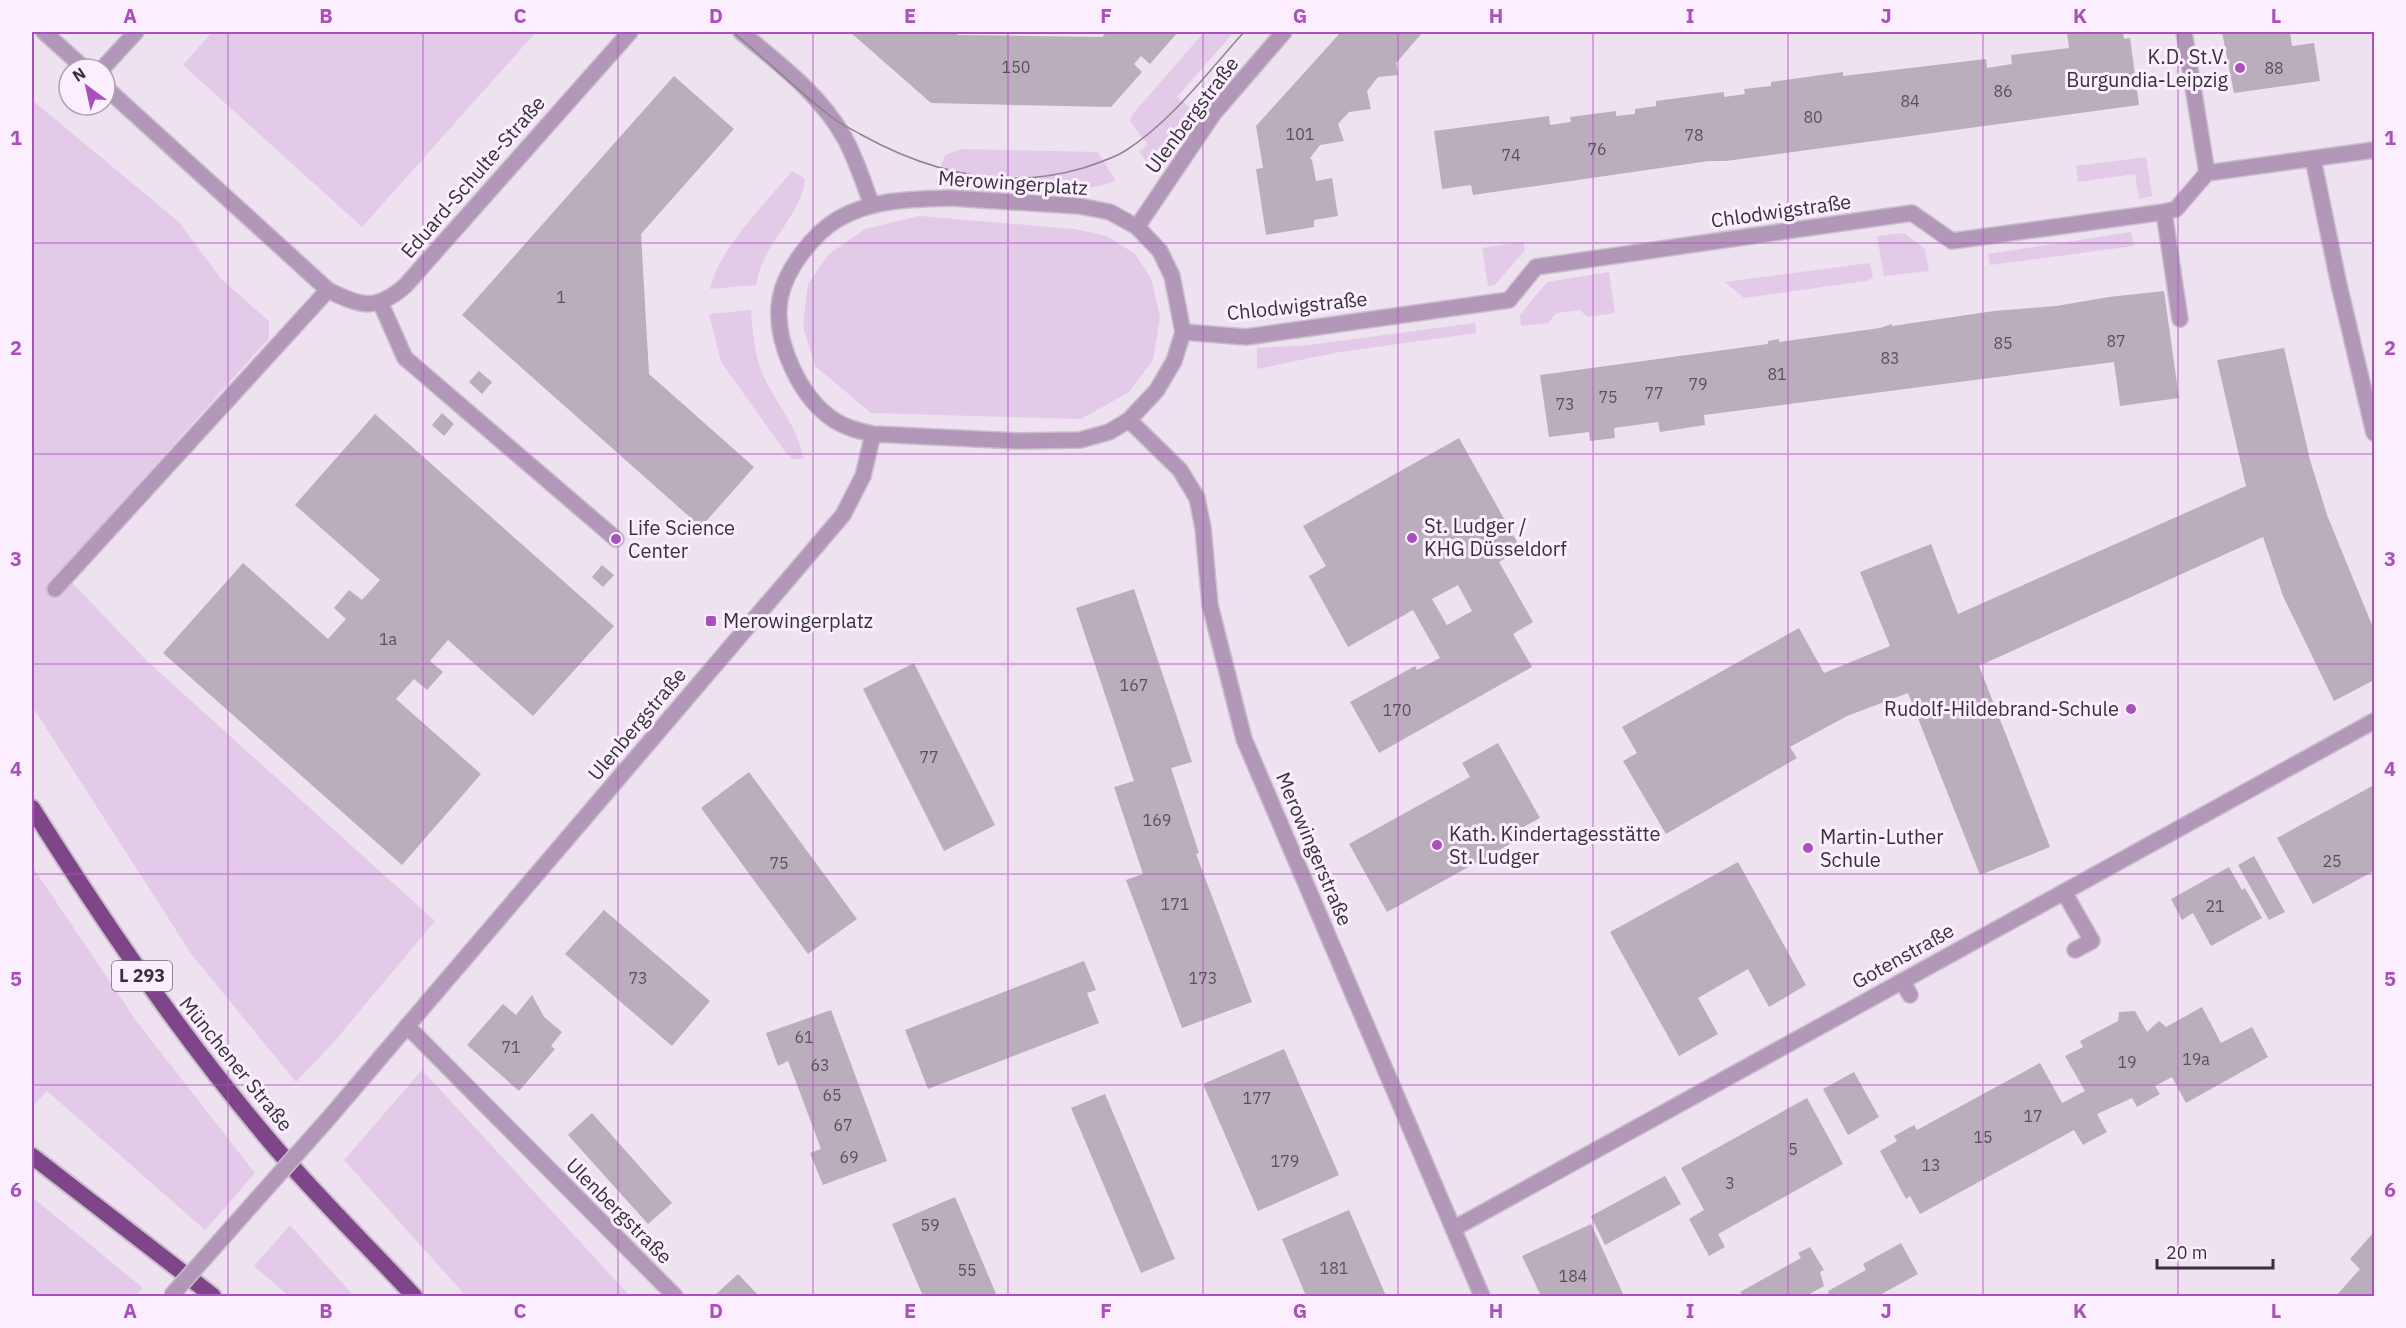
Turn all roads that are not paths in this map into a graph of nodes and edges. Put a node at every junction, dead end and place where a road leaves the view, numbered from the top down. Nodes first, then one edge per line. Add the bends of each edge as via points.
1 (44, 32) edge
2 (136, 32) edge
3 (630, 32) edge
4 (741, 32) edge
5 (1284, 32) edge
6 (2184, 32) edge
7 (72, 57) edge
8 (113, 57) edge
9 (117, 98) edge
10 (2374, 150) edge
11 (2313, 159) junction
12 (2206, 173) junction
13 (872, 205) junction
14 (2164, 212) junction
15 (1137, 227) junction
16 (328, 290) junction
17 (381, 304) junction
18 (2180, 319) dead end
19 (1183, 332) junction
20 (1129, 420) junction
21 (2374, 433) edge
22 (873, 434) junction
23 (616, 539) dead end
24 (55, 589) dead end
25 (2374, 720) edge
26 (32, 808) edge
27 (2064, 892) junction
28 (2075, 950) dead end
29 (1902, 981) junction
30 (1910, 995) dead end
31 (407, 1026) junction
32 (32, 1156) edge
33 (1453, 1229) junction
34 (171, 1296) edge
35 (213, 1296) edge
36 (414, 1296) edge
37 (675, 1296) edge
38 (1482, 1296) edge

1 - 7 street
2 - 8 street
3 - 17 street, Eduard-Schulte-Straße via 405,286
4 - 13 street via 815,97 831,117 848,145
5 - 15 street, Ulenbergstraße via 1214,113
6 - 12 street
9 - 16 street
10 - 11 street
11 - 12 street
11 - 21 street
12 - 14 street, Chlodwigstraße via 2176,210
13 - 15 street, Merowingerplatz via 950,198 1079,206 1110,212
13 - 22 street, Merowingerplatz via 837,220 808,246 790,274 780,299 779,316 782,341 800,382 833,420
14 - 18 street
14 - 19 street, Chlodwigstraße via 1952,241 1912,213 1536,267 1509,300 1246,337
15 - 19 street, Merowingerplatz via 1160,250 1172,276
16 - 17 street via 357,302
16 - 24 street
17 - 23 street via 405,358
19 - 20 street, Merowingerplatz via 1174,361 1158,390
20 - 22 street, Merowingerplatz via 1109,432 1080,440
20 - 33 street, Merowingerstraße via 1180,470 1197,498 1210,606 1244,739
22 - 31 street, Ulenbergstraße via 863,476 843,515
25 - 27 street, Gotenstraße
26 - 36 highway, Münchener Straße / L 293 via 93,906 165,1009 264,1134
27 - 28 street via 2092,940
27 - 29 street, Gotenstraße
29 - 30 street
29 - 33 street, Gotenstraße
31 - 34 street, Ulenbergstraße, bridge
31 - 37 street, Ulenbergstraße
32 - 35 highway
33 - 38 street, Merowingerstraße

